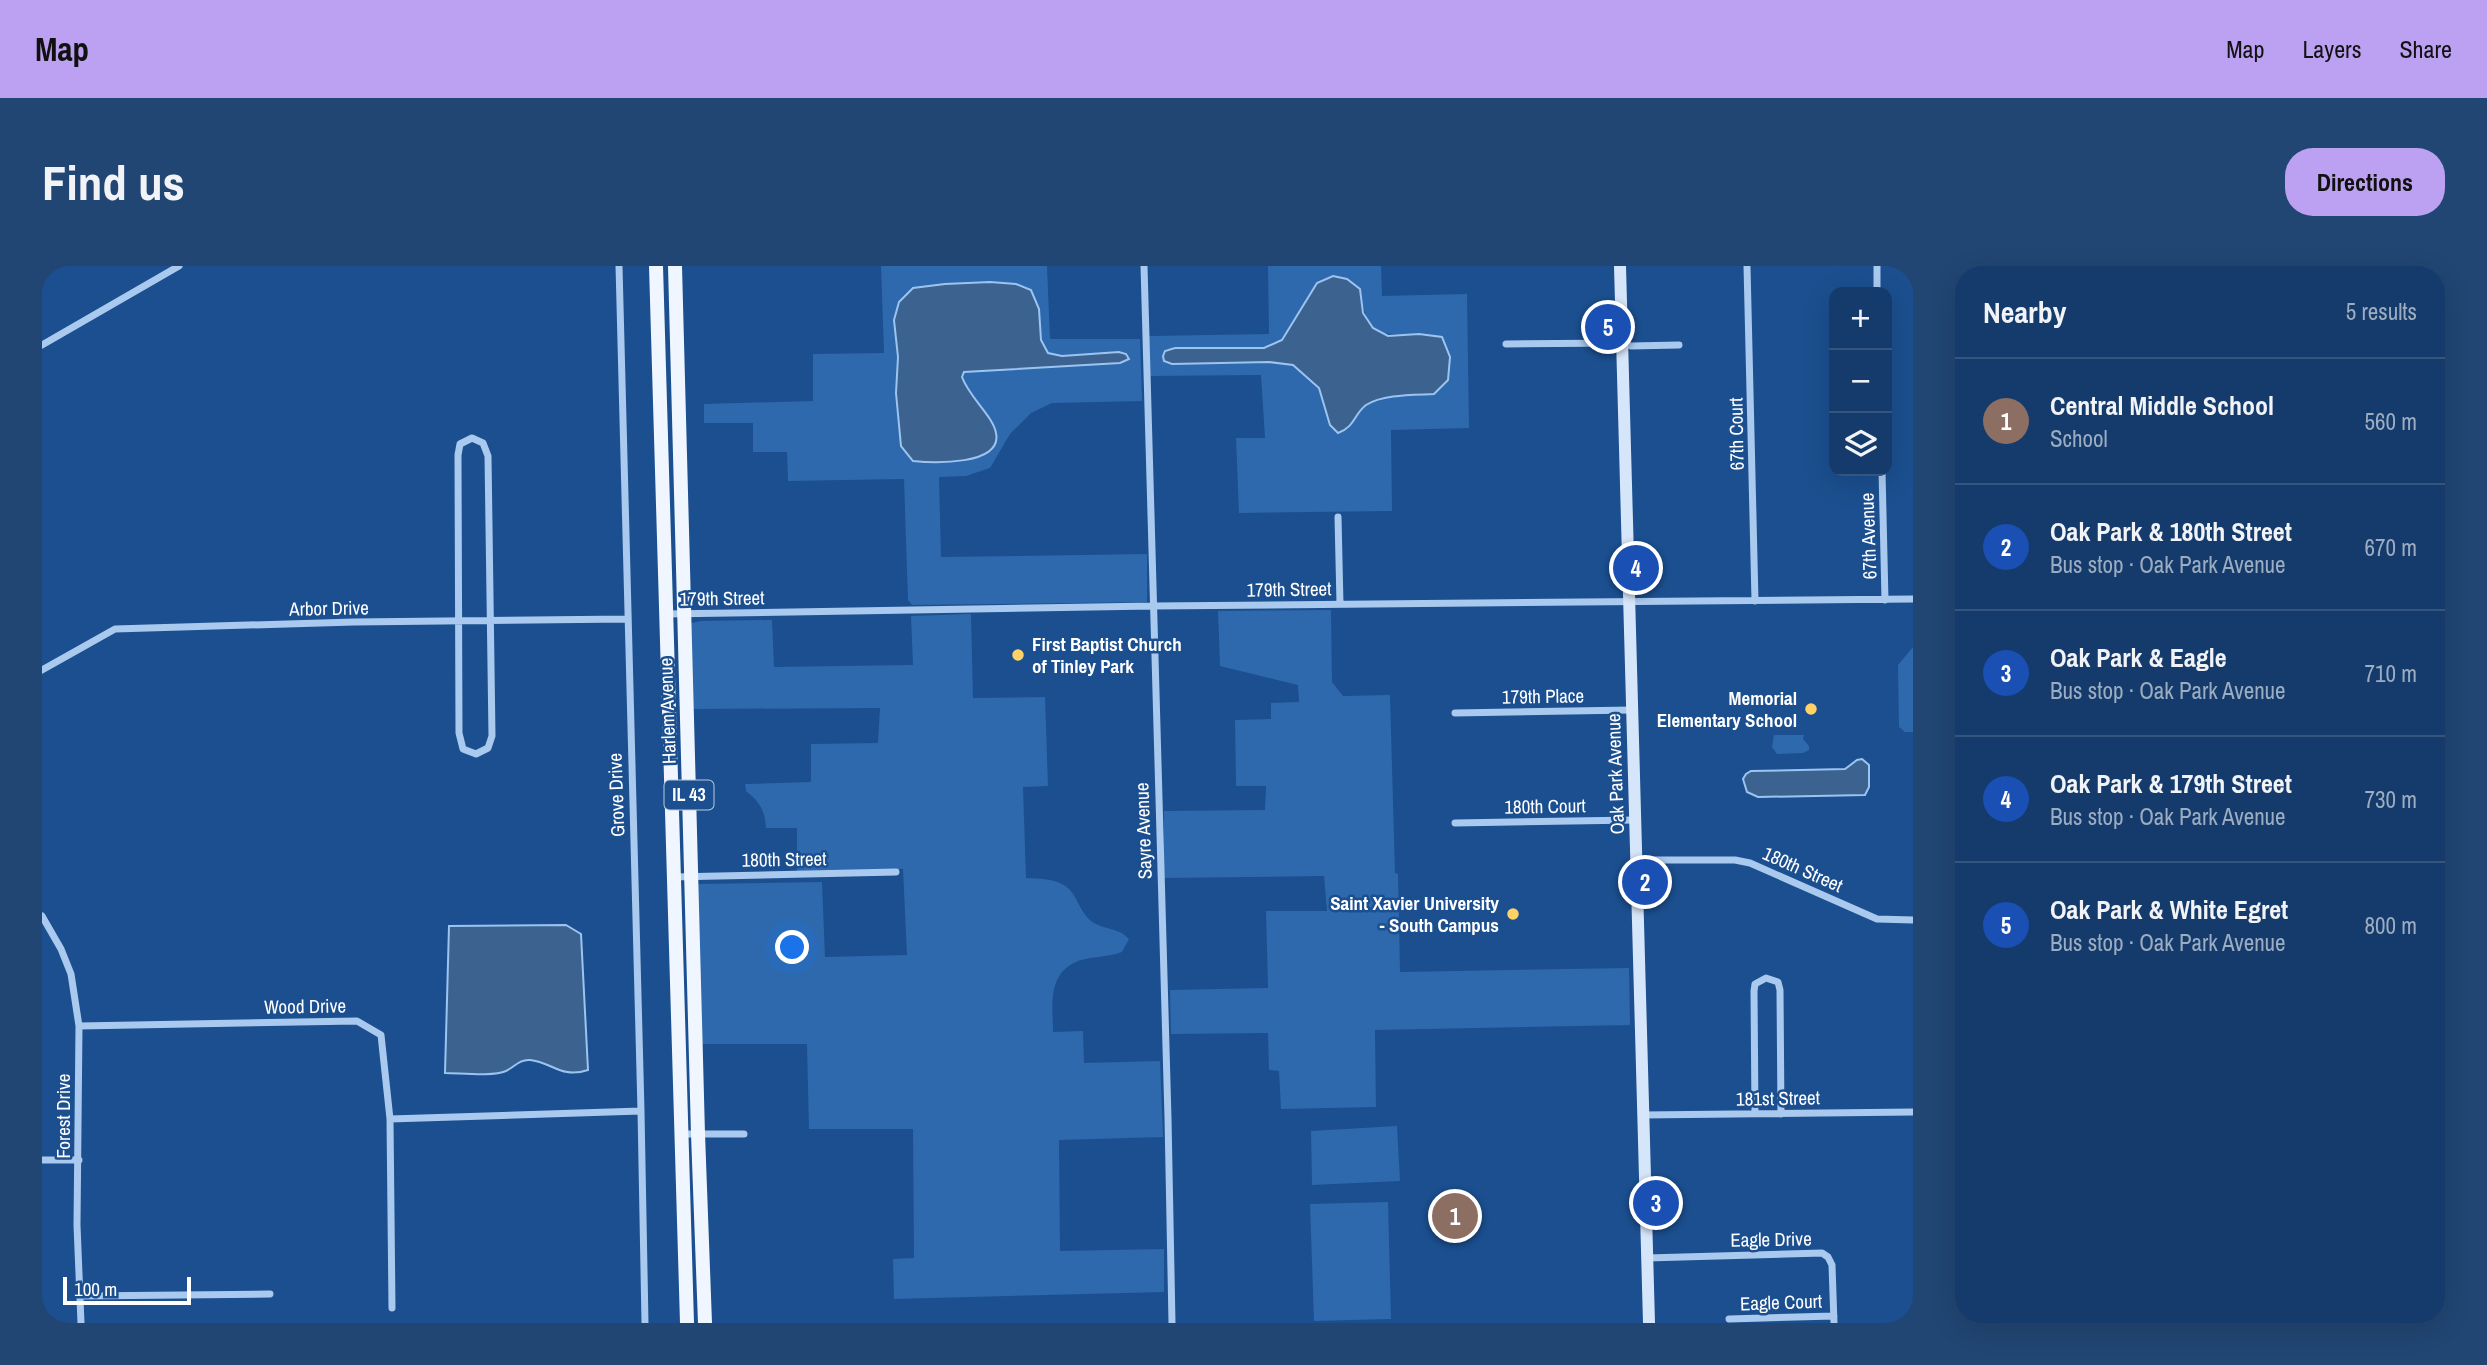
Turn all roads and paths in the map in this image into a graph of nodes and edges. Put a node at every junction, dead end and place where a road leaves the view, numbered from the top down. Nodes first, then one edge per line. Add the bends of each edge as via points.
1 (179, 266) edge
2 (619, 266) edge
3 (656, 266) edge
4 (675, 266) edge
5 (1144, 266) edge
6 (1620, 266) edge
7 (1747, 266) edge
8 (1877, 266) edge
9 (1877, 287) edge
10 (1622, 343) junction
11 (1506, 344) dead end
12 (42, 345) edge
13 (1679, 345) dead end
14 (677, 361) junction
15 (659, 362) junction
16 (1882, 476) edge
17 (1338, 517) dead end
18 (1913, 599) edge
19 (1885, 600) junction
20 (1629, 601) junction
21 (1755, 601) junction
22 (1340, 604) junction
23 (1153, 606) junction
24 (666, 614) junction
25 (684, 614) junction
26 (627, 619) junction
27 (458, 621) junction
28 (492, 621) junction
29 (42, 670) edge
30 (1632, 710) junction
31 (1455, 713) dead end
32 (1635, 820) junction
33 (1455, 823) dead end
34 (1636, 860) junction
35 (896, 872) dead end
36 (691, 876) junction
37 (673, 877) junction
38 (42, 916) edge
39 (1913, 920) edge
40 (79, 1026) junction
41 (641, 1111) junction
42 (1913, 1112) edge
43 (1755, 1114) junction
44 (1781, 1114) junction
45 (1643, 1115) junction
46 (390, 1119) junction
47 (682, 1134) junction
48 (698, 1134) junction
49 (744, 1134) dead end
50 (42, 1160) edge
51 (79, 1160) junction
52 (1647, 1258) junction
53 (270, 1294) dead end
54 (80, 1296) junction
55 (392, 1308) dead end
56 (1729, 1319) dead end
57 (1834, 1320) edge
58 (81, 1323) edge
59 (645, 1323) edge
60 (687, 1323) edge
61 (705, 1323) edge
62 (1172, 1323) edge
63 (1649, 1323) edge

1 - 12 street
2 - 26 street, Grove Drive
3 - 15 main road, Harlem Avenue / IL 43
4 - 14 main road, Harlem Avenue / IL 43
5 - 23 street, Sayre Avenue
6 - 10 street, Oak Park Avenue
7 - 21 street, 67th Court
8 - 9 street
10 - 11 street
10 - 13 street
10 - 20 street, Oak Park Avenue
14 - 15 main road
14 - 25 main road, Harlem Avenue / IL 43
15 - 24 main road, Harlem Avenue / IL 43
16 - 19 street, 67th Avenue
17 - 22 street
18 - 19 street, 179th Street
19 - 21 street, 179th Street
20 - 21 street, 179th Street
20 - 22 street, 179th Street
20 - 30 street, Oak Park Avenue
22 - 23 street, 179th Street
23 - 25 street, 179th Street
23 - 62 street, Sayre Avenue
24 - 25 street, 179th Street
24 - 37 main road, Harlem Avenue / IL 43
25 - 36 main road, Harlem Avenue / IL 43
26 - 28 street, Arbor Drive
26 - 41 street, Grove Drive
27 - 28 street, Arbor Drive
27 - 28 street via 459,733 463,749 476,754 488,748 492,736
27 - 28 street via 458,455 460,444 472,438 483,443 488,456
27 - 29 street, Arbor Drive via 115,629
30 - 31 street, 179th Place
30 - 32 street, Oak Park Avenue
32 - 33 street, 180th Court
32 - 34 street, Oak Park Avenue
34 - 39 street, 180th Street via 1743,861 1877,919
34 - 45 street, Oak Park Avenue
35 - 36 street, 180th Street
36 - 37 street, 180th Street
36 - 48 main road, Harlem Avenue / IL 43
37 - 47 main road, Harlem Avenue / IL 43
38 - 40 street, Forest Drive via 71,974
40 - 46 street, Wood Drive via 357,1021 381,1035
40 - 51 street, Forest Drive
41 - 46 street
41 - 59 street, Grove Drive
42 - 44 street, 181st Street
43 - 44 street, 181st Street
43 - 44 street via 1754,991 1755,984 1766,978 1778,982 1780,990
43 - 45 street, 181st Street
45 - 52 street, Oak Park Avenue
46 - 55 street, Wood Drive
47 - 48 street
47 - 60 main road, Harlem Avenue / IL 43
48 - 49 street
48 - 61 main road, Harlem Avenue / IL 43
50 - 51 street
51 - 54 street, Forest Drive
52 - 57 street, Eagle Drive via 1822,1254 1832,1265
52 - 63 street, Oak Park Avenue
53 - 54 street
54 - 58 street, Forest Drive
56 - 57 street, Eagle Court

